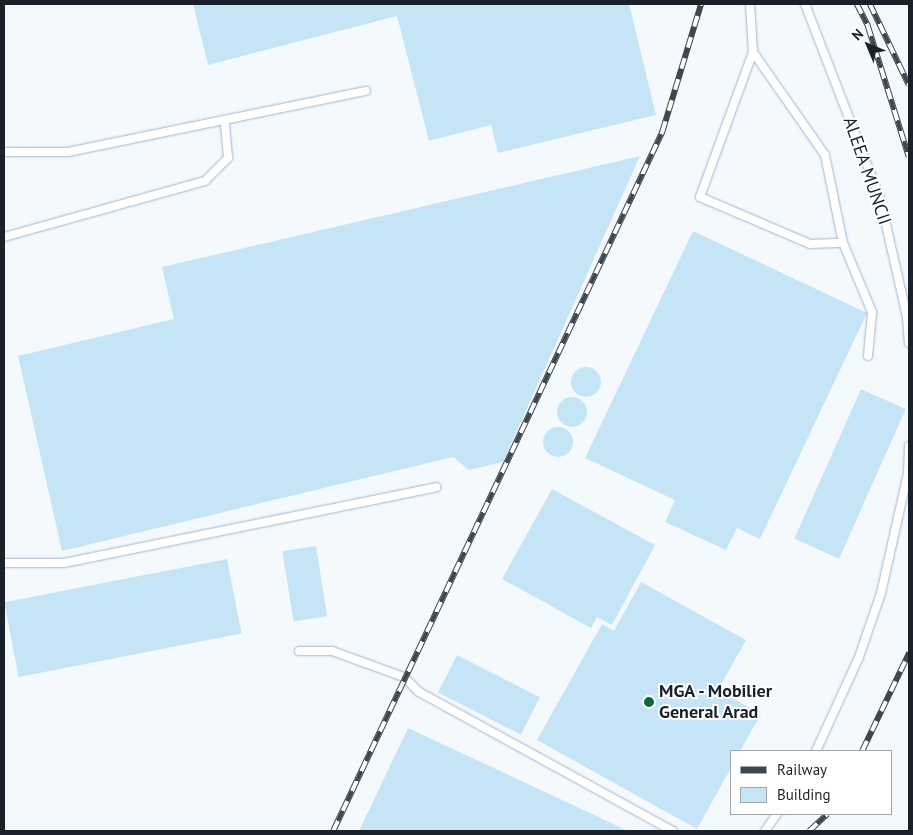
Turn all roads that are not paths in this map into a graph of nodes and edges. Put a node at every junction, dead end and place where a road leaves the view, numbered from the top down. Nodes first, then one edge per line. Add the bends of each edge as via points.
1 (750, 4) edge
2 (805, 4) edge
3 (753, 52) junction
4 (366, 91) dead end
5 (225, 120) junction
6 (4, 152) edge
7 (4, 237) edge
8 (844, 242) junction
9 (909, 343) edge
10 (868, 356) dead end
11 (909, 446) edge
12 (436, 487) dead end
13 (4, 563) edge
14 (299, 651) dead end
15 (816, 750) edge
16 (776, 815) edge
17 (673, 831) edge
18 (764, 831) edge

1 - 3 lane
2 - 9 lane, ALEEA MUNCII via 880,198 907,317
3 - 8 lane via 826,155
3 - 8 lane via 700,197 810,244
4 - 5 lane
5 - 6 lane via 68,152
5 - 7 lane via 228,158 206,181
8 - 10 lane via 872,312
11 - 15 lane via 896,530 881,593 859,657
12 - 13 lane via 64,563
14 - 17 lane via 332,652 404,677 419,692
16 - 18 lane

